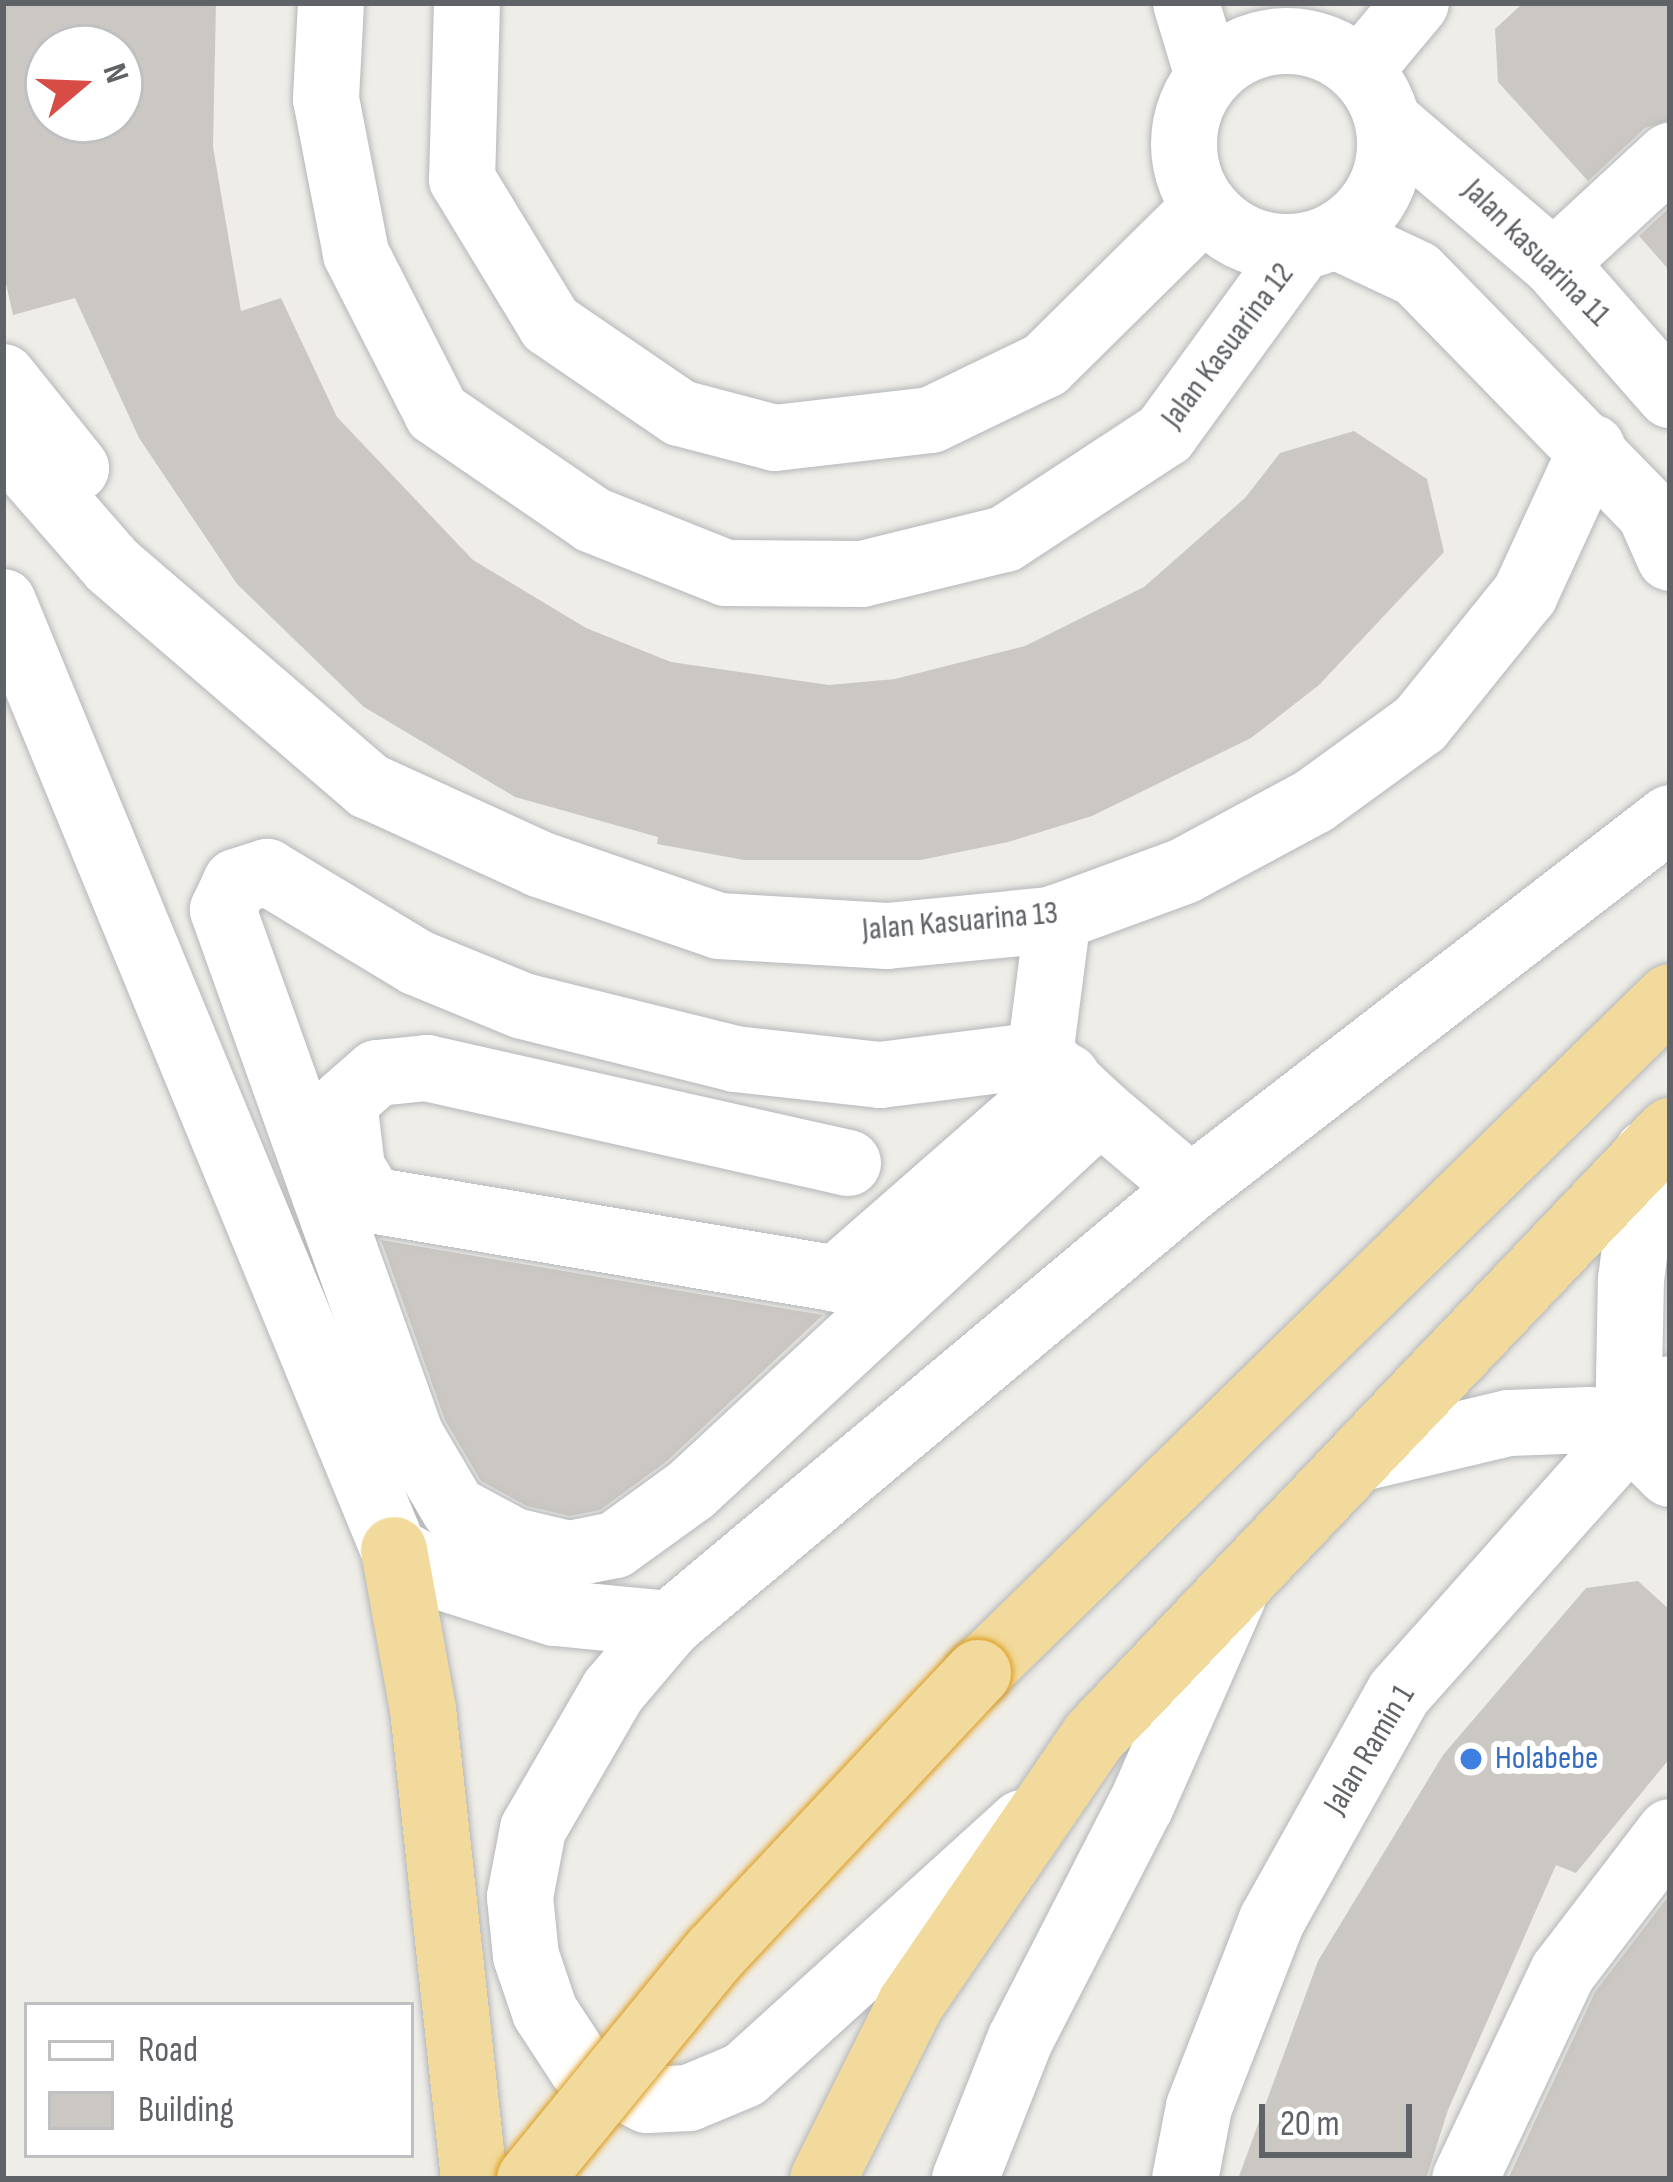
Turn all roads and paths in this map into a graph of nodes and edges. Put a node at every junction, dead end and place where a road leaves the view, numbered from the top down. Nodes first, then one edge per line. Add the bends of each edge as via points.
1 (331, 3) edge
2 (467, 3) edge
3 (1186, 3) edge
4 (1416, 3) edge
5 (1288, 22) edge
6 (1208, 76) junction
7 (1375, 97) junction
8 (1670, 156) edge
9 (1205, 207) junction
10 (1319, 242) junction
11 (1555, 263) junction
12 (3, 377) edge
13 (1670, 395) edge
14 (3, 440) edge
15 (1592, 448) junction
16 (1670, 558) edge
17 (3, 602) edge
18 (255, 692) junction
19 (1670, 764) edge
20 (1670, 818) edge
21 (1607, 864) junction
22 (1058, 917) junction
23 (1670, 997) edge
24 (1069, 1081) junction
25 (1659, 1142) edge
26 (848, 1163) dead end
27 (1191, 1188) junction
28 (1656, 1432) edge
29 (1366, 1456) junction
30 (394, 1550) junction
31 (1233, 1597) junction
32 (670, 1624) junction
33 (1039, 1807) junction
34 (1670, 1832) edge
35 (474, 2179) edge
36 (530, 2179) edge
37 (823, 2179) edge
38 (965, 2179) edge
39 (1186, 2179) edge
40 (1465, 2179) edge

1 - 10 street, Jalan Kasuarina 12 via 326,98 356,254 437,413 593,520 725,573 862,574 1005,539 1165,434
2 - 9 street via 461,179 550,324 680,413 775,438 931,420 1046,365
3 - 6 street
4 - 7 street
5 - 6 street
5 - 7 street via 1336,52
6 - 9 street via 1190,106 1183,141
7 - 10 street via 1377,196
7 - 11 street, Jalan kasuarina 11
8 - 11 street
9 - 10 street via 1247,240
10 - 15 street via 1417,274
11 - 13 street, Jalan kasuarina 11
12 - 18 street, Jalan Kasuarina 13
14 - 18 street, Jalan Kasuarina 13 via 113,566
15 - 16 street via 1649,513
15 - 22 street, Jalan Kasuarina 13 via 1525,594 1420,724 1314,801 1184,871
17 - 30 street
18 - 22 street, Jalan Kasuarina 13 via 369,786 539,864 718,926 887,936
19 - 21 street
20 - 21 street
21 - 27 street
22 - 24 street
23 - 36 highway, bridge via 978,1673 716,1952
24 - 24 street via 691,1490 615,1545 550,1550 454,1509 411,1436 223,910 236,882 267,872 418,963 523,1006 735,1059 880,1075
24 - 26 street via 836,1279 371,1200 352,1168 344,1102 377,1073 427,1068
24 - 27 street
25 - 28 street via 1630,1280
25 - 29 highway
27 - 32 street
28 - 29 street via 1589,1420 1509,1423
28 - 39 street, Jalan Ramin 1 via 1399,1693 1272,1920 1199,2107
29 - 31 highway
30 - 32 street via 500,1598 556,1613
30 - 35 highway via 423,1709
31 - 33 highway via 1094,1736
31 - 38 street via 1141,1804 1020,2041
32 - 33 street via 569,1758 533,1828 520,1898 526,1956 545,2012 581,2067 647,2100 689,2098 744,2074
33 - 37 highway via 910,2005
34 - 40 street via 1563,1972

